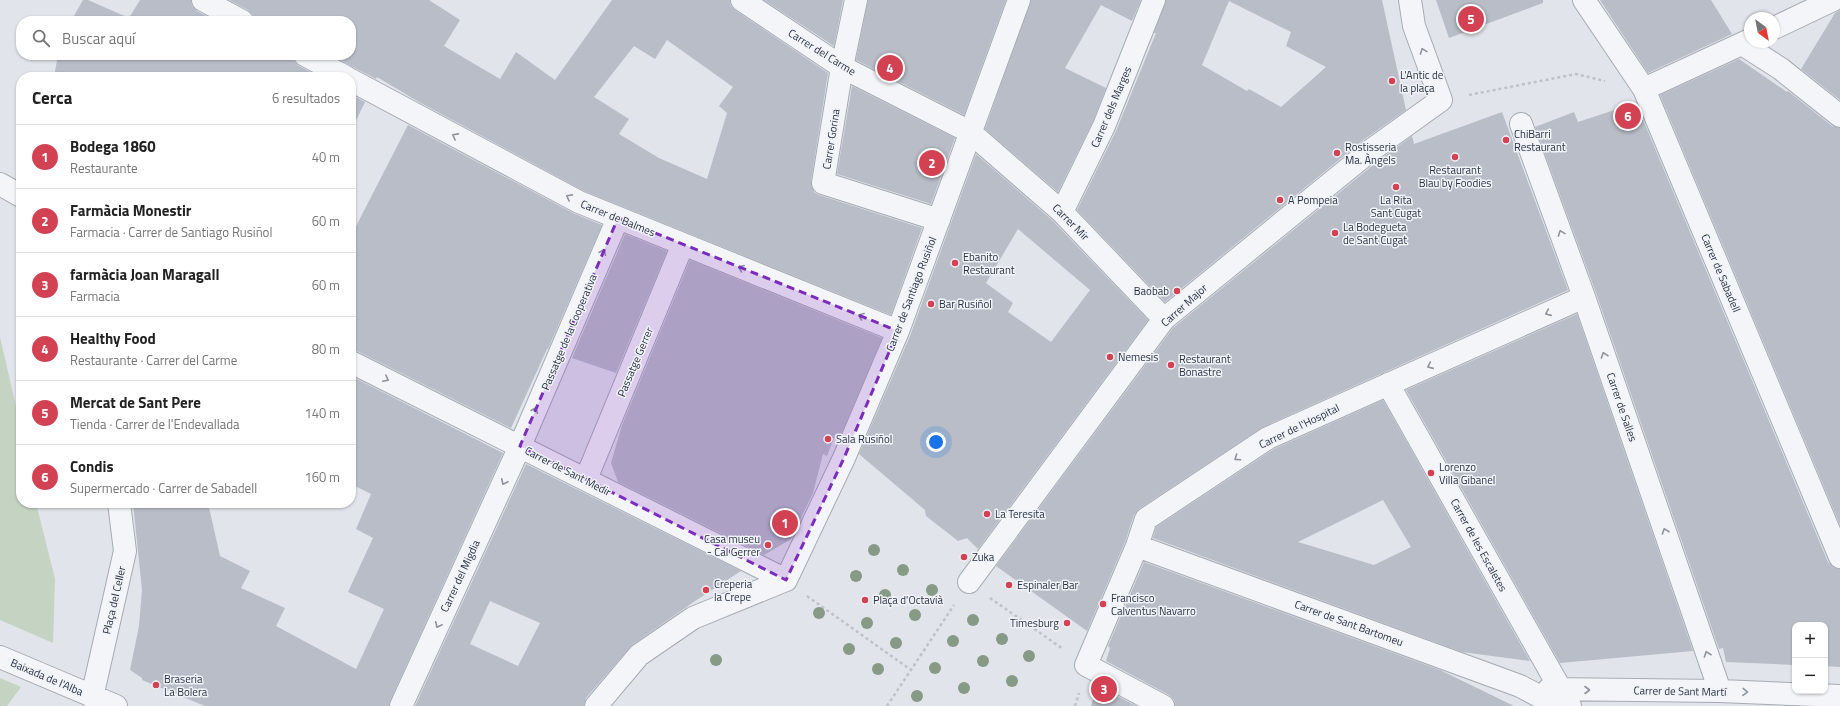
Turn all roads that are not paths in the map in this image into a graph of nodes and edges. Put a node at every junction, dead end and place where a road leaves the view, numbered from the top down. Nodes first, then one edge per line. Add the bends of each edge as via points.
1 (203, 0) edge
2 (742, 0) edge
3 (856, 0) edge
4 (1018, 0) edge
5 (1154, 0) edge
6 (1410, 0) edge
7 (1584, 0) edge
8 (1833, 0) edge
9 (233, 16) edge
10 (1780, 25) edge
11 (1744, 43) edge
12 (1754, 48) edge
13 (314, 60) edge
14 (842, 67) junction
15 (337, 72) edge
16 (356, 83) edge
17 (1644, 89) junction
18 (1840, 116) edge
19 (1521, 124) dead end
20 (970, 132) junction
21 (0, 184) edge
22 (16, 193) edge
23 (1062, 212) junction
24 (618, 218) junction
25 (939, 220) junction
26 (683, 244) junction
27 (1584, 297) junction
28 (1164, 320) junction
29 (898, 331) junction
30 (356, 364) edge
31 (1388, 384) junction
32 (520, 446) junction
33 (586, 480) junction
34 (120, 508) edge
35 (1137, 546) junction
36 (1840, 556) edge
37 (786, 580) junction
38 (969, 582) road end
39 (0, 657) edge
40 (1520, 686) joint
41 (1720, 691) junction
42 (1840, 696) edge
43 (92, 697) junction
44 (1563, 701) edge
45 (116, 706) edge
46 (401, 706) edge
47 (596, 706) edge
48 (1163, 706) edge

1 - 9 street
2 - 14 street, Carrer del Carme
3 - 14 street, Carrer Gorina
4 - 20 street, Carrer de Santiago Rusiñol
5 - 23 street, Carrer dels Marges via 1104,126
28 -> 6 street, Carrer Major via 1370,151 1441,100 1414,26
7 - 17 street, Carrer de Sabadell
8 - 10 street
11 - 17 street
12 - 18 street
13 - 15 street
14 - 20 street, Carrer del Carme
14 - 25 street, Carrer Gorina via 824,183
24 -> 16 street, Carrer de Balmes via 579,202
17 - 36 street, Carrer de Sabadell
27 -> 19 street, Carrer de Salles
20 - 23 street, Carrer Mir
20 - 25 street, Carrer de Santiago Rusiñol
21 - 22 street
23 - 28 street, Carrer Mir
24 - 26 street, Carrer de Balmes
32 -> 24 street, Passatge de la Cooperativa
25 - 29 street, Carrer de Santiago Rusiñol
29 -> 26 street, Carrer de Balmes
26 - 33 street, Passatge Gerrer
27 -> 31 street, Carrer de l'Hospital
41 -> 27 street, Carrer de Salles
28 - 38 street, Carrer Major
29 - 37 street, Carrer de Santiago Rusiñol via 844,458
30 -> 32 street, Carrer de Sant Medir
31 -> 35 street, Carrer de l'Hospital via 1268,438 1146,519
31 - 44 street, Carrer de les Escaletes
32 - 33 street, Carrer de Sant Medir
32 -> 46 street, Carrer del Migdia
33 - 37 street, Carrer de Sant Medir
34 - 43 street, Plaça del Celler via 126,551
35 - 40 street, Carrer de Sant Bartomeu
35 - 48 street, Carrer de l'Hospital via 1086,665
37 - 47 street via 693,618 639,656
39 - 43 street, Baixada de l'Alba
40 - 44 street, Carrer de Sant Martí
41 -> 42 street, Carrer de Sant Martí
44 -> 41 street, Carrer de Sant Martí
43 - 45 street, Baixada de l'Alba

